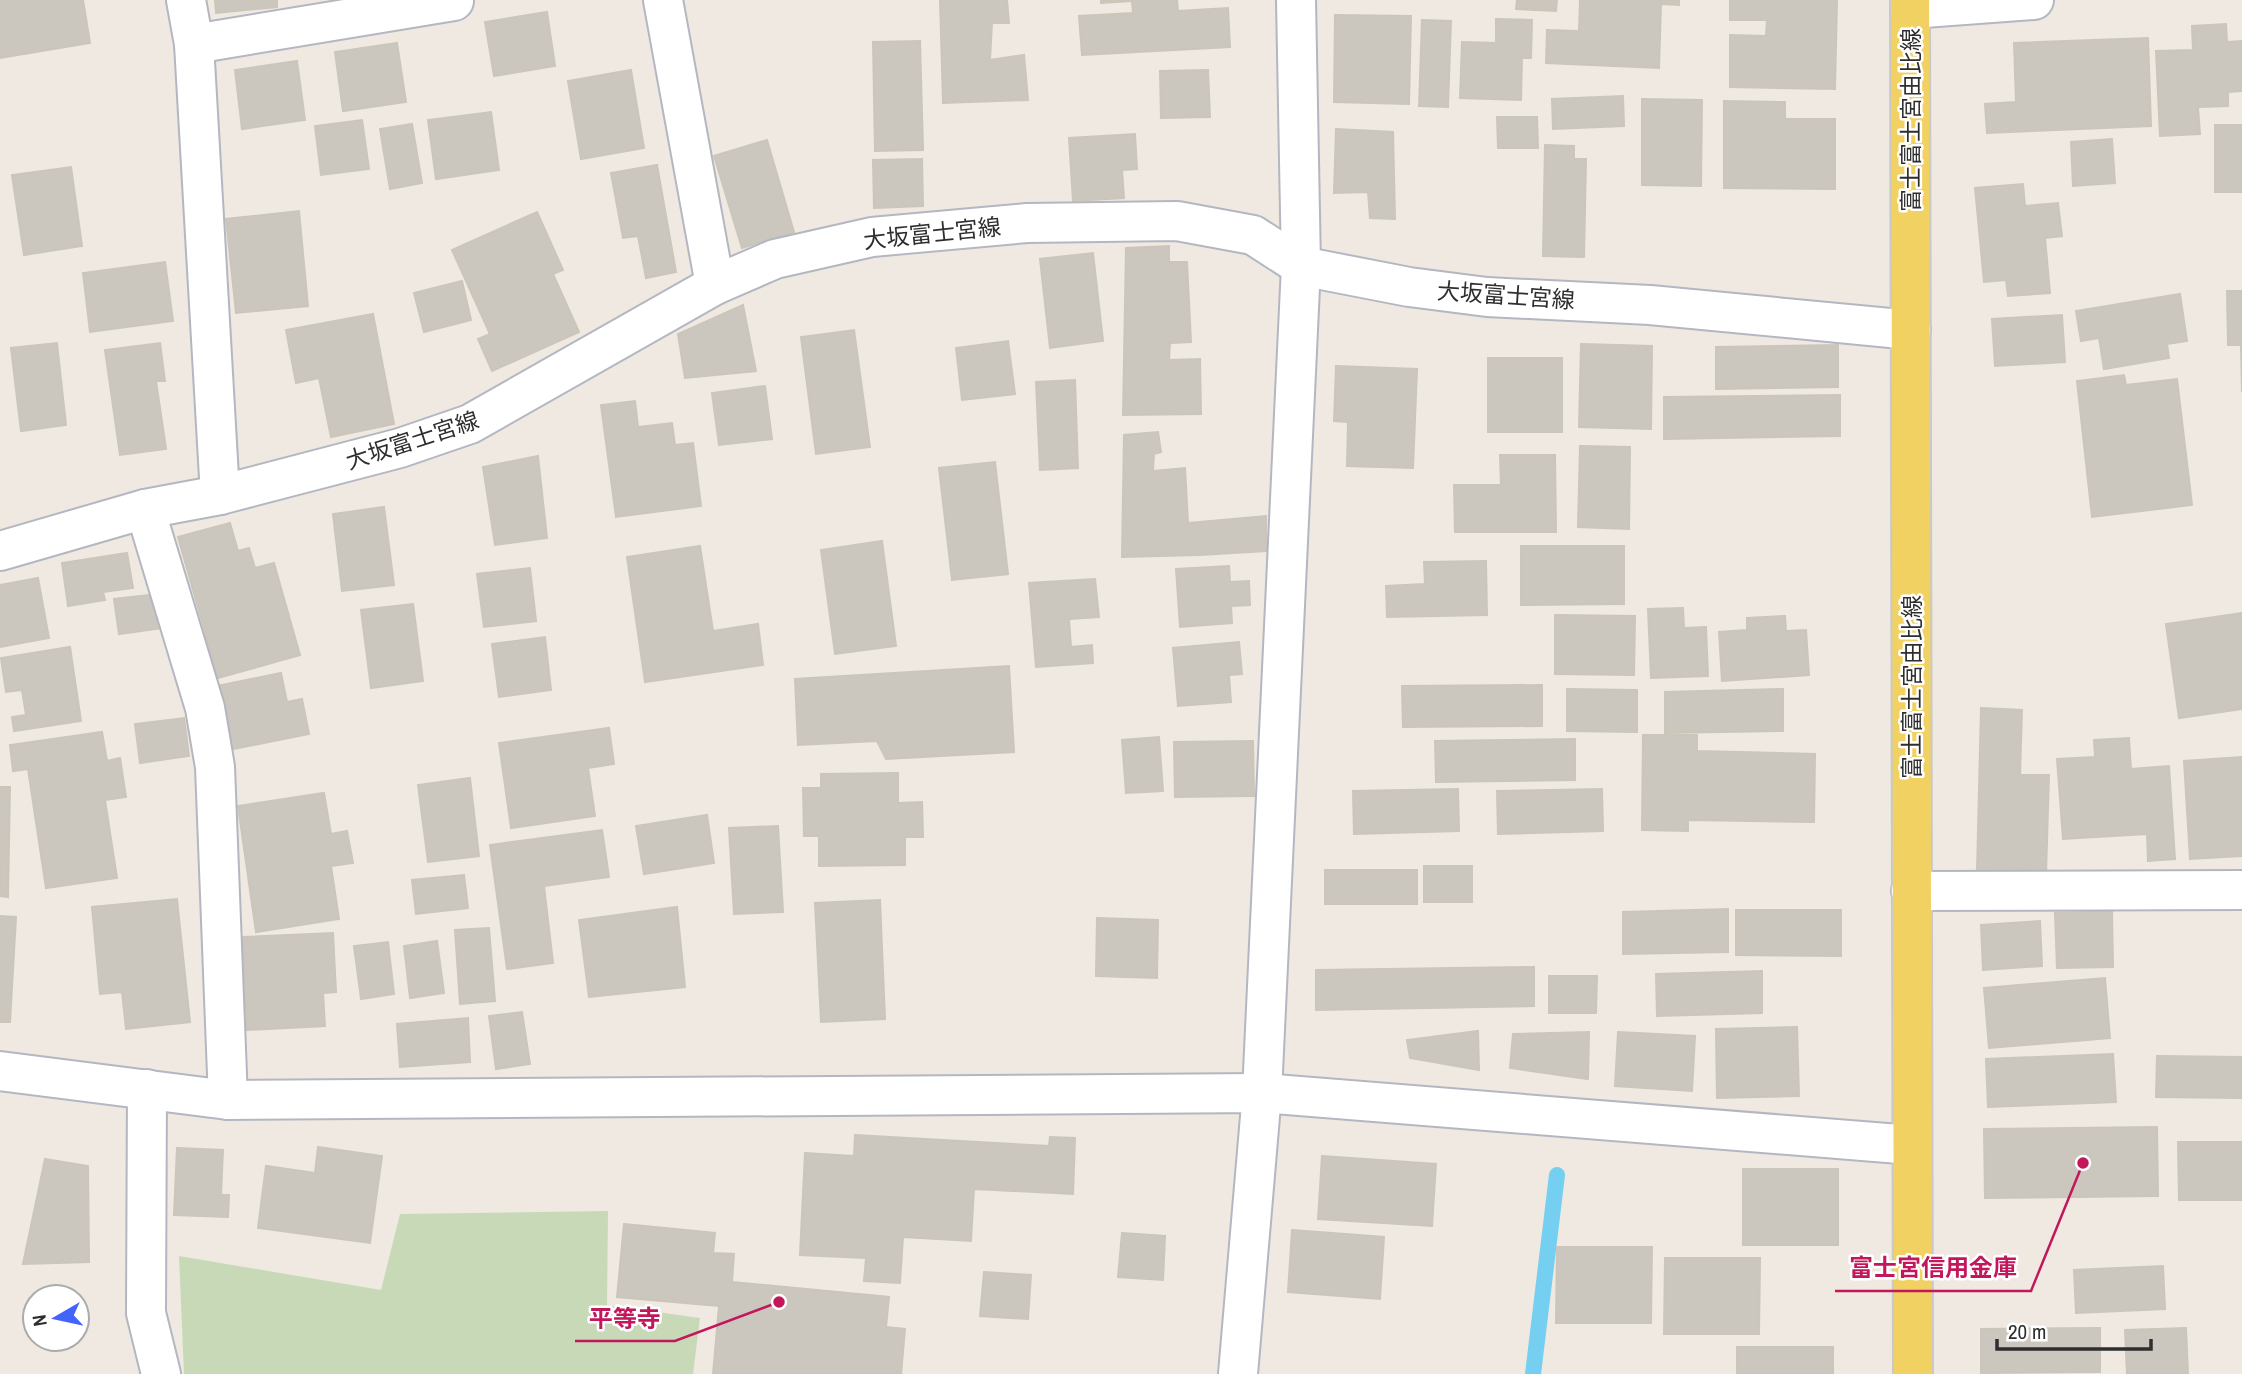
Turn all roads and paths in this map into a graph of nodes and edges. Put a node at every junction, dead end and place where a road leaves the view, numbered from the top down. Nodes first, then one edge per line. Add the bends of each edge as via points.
1 (186, 0) edge
2 (663, 0) edge
3 (1296, 0) edge
4 (2034, 0) edge
5 (454, 1) edge
6 (1910, 5) edge
7 (194, 44) junction
8 (1301, 266) junction
9 (715, 285) junction
10 (1911, 330) junction
11 (220, 495) junction
12 (145, 509) junction
13 (0, 551) edge
14 (2242, 890) edge
15 (1912, 891) junction
16 (0, 1071) edge
17 (147, 1089) junction
18 (1262, 1093) junction
19 (228, 1100) junction
20 (1912, 1145) junction
21 (161, 1374) edge
22 (1238, 1374) edge
23 (1913, 1374) edge

1 - 7 street
2 - 9 street
3 - 8 street
4 - 6 street
5 - 7 street
6 - 10 main road, 富士富士宮由比線
7 - 11 street
8 - 9 street, 大坂富士宮線 via 1253,235 1177,221 1027,223 872,237 775,259
8 - 10 street, 大坂富士宮線 via 1487,297 1650,305
8 - 18 street
9 - 11 street, 大坂富士宮線 via 471,425
10 - 15 main road, 富士富士宮由比線
11 - 12 street, 大坂富士宮線
12 - 13 street, 大坂富士宮線
12 - 19 street via 205,708 215,767
14 - 15 street
15 - 20 main road, 富士富士宮由比線
16 - 17 street
17 - 19 street
17 - 21 street via 146,1313
18 - 19 street
18 - 20 street
18 - 22 street
20 - 23 main road, 富士富士宮由比線

